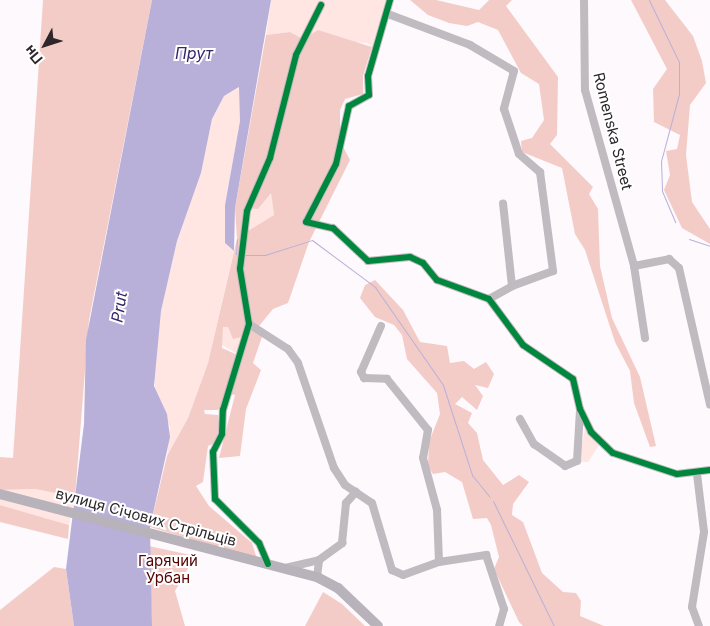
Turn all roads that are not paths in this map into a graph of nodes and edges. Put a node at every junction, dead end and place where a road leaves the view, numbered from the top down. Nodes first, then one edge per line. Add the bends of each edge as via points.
1 (390, 0) edge
2 (584, 0) edge
3 (321, 6) dead end
4 (388, 14) junction
5 (503, 203) dead end
6 (634, 266) junction
7 (512, 286) junction
8 (489, 299) junction
9 (249, 324) junction
10 (381, 326) dead end
11 (644, 338) dead end
12 (710, 405) edge
13 (580, 409) junction
14 (520, 419) dead end
15 (710, 470) edge
16 (697, 474) junction
17 (356, 492) junction
18 (0, 494) edge
19 (319, 560) junction
20 (439, 562) junction
21 (268, 564) junction
22 (285, 568) junction
23 (317, 576) junction
24 (378, 626) edge
25 (499, 626) edge
26 (699, 626) edge

1 - 4 street
2 - 6 street, Romenska Street via 585,90
3 - 9 street via 296,55 270,158 247,211 240,268
4 - 7 street via 470,45 514,71 504,108 520,154 540,172 553,271
4 - 8 street via 368,76 368,96 349,106 336,164 307,217 312,226 333,228 368,261 410,257 423,263 437,280
5 - 7 street
6 - 11 street, Romenska Street
6 - 12 street via 669,259 679,268
7 - 8 street
8 - 13 street via 519,341 573,378
9 - 17 street via 288,349 298,363 334,468
9 - 21 street via 223,410 213,472 215,499 259,543
10 - 20 street via 361,372 364,378 387,379 428,430 423,458 437,510
13 - 14 street via 577,461 565,466 534,444
13 - 16 street via 592,432 613,453 677,474
15 - 16 street
16 - 26 street via 704,532 692,607
17 - 19 street, вулиця Січових Стрільців via 346,503 342,543
17 - 20 street via 372,502 394,573 407,574
18 - 21 main road, вулиця Січових Стрільців
19 - 22 street, вулиця Січових Стрільців
19 - 23 street
20 - 25 street via 486,555 504,608
21 - 22 main road, вулиця Січових Стрільців
22 - 23 main road, вулиця Січових Стрільців
23 - 24 main road, вулиця Січових Стрільців via 338,588

